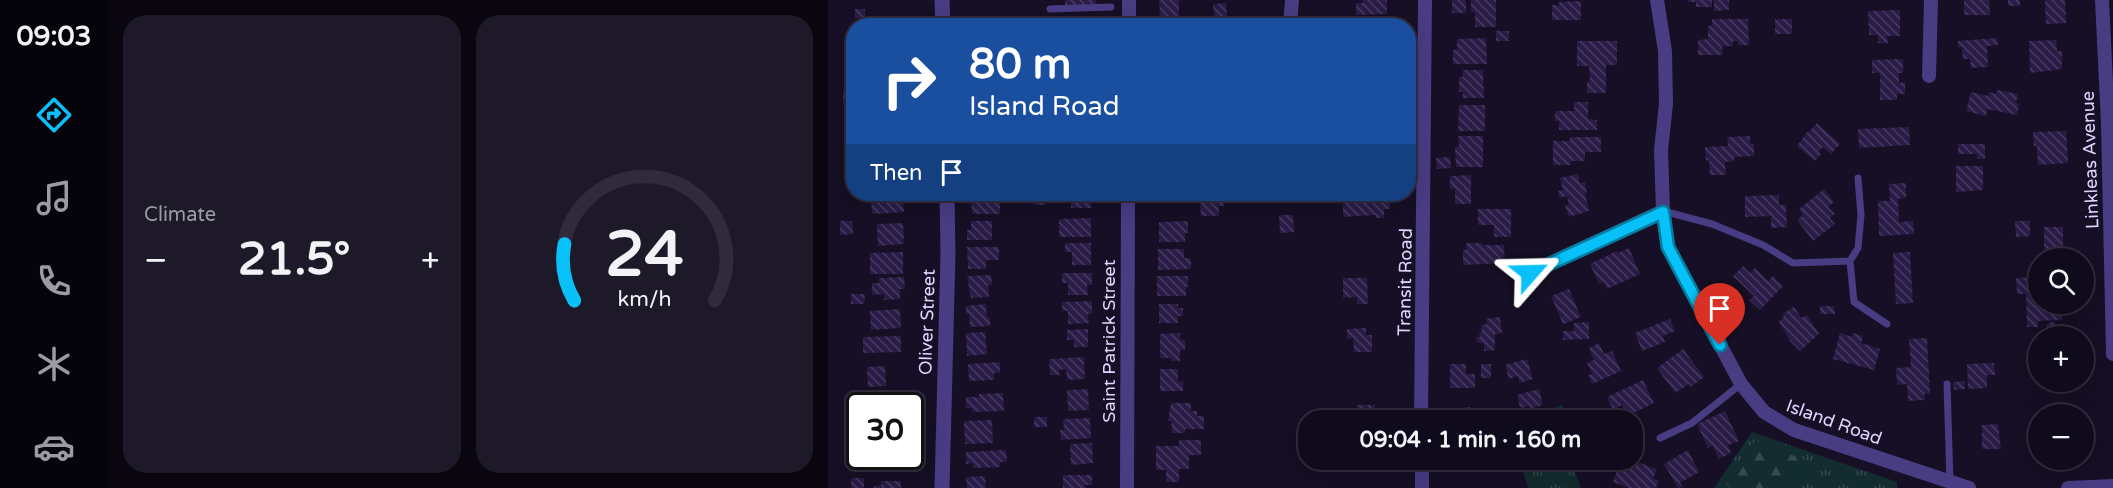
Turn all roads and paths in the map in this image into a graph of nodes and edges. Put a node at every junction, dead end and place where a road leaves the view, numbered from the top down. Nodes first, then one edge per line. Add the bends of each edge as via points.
1 (942, 0) edge
2 (1129, 0) edge
3 (1292, 0) edge
4 (1425, 0) edge
5 (1657, 0) edge
6 (1931, 0) edge
7 (2102, 0) edge
8 (1111, 7) dead end
9 (1050, 9) dead end
10 (943, 18) edge
11 (1129, 18) edge
12 (1291, 18) edge
13 (1929, 76) dead end
14 (1858, 178) dead end
15 (947, 201) edge
16 (1128, 201) edge
17 (1663, 212) junction
18 (1850, 261) junction
19 (1530, 273) dead end
20 (1887, 324) dead end
21 (2113, 354) edge
22 (1740, 384) junction
23 (1947, 384) dead end
24 (1421, 410) edge
25 (1660, 438) dead end
26 (1422, 470) edge
27 (1950, 482) junction
28 (2113, 486) edge
29 (942, 488) edge
30 (1127, 488) edge
31 (1422, 488) edge
32 (1969, 488) edge
33 (2068, 488) edge

1 - 10 street
2 - 11 street
3 - 12 street
4 - 24 street, Transit Road
5 - 17 street, Island Road via 1665,51
6 - 13 street
7 - 21 street, Linkleas Avenue
8 - 9 lane
14 - 18 lane via 1858,248
15 - 29 street, Oliver Street
16 - 30 street, Saint Patrick Street
17 - 18 lane via 1712,224 1763,245 1793,263
17 - 19 street
17 - 22 street, Island Road via 1668,247
18 - 20 lane via 1854,302
22 - 25 lane via 1692,423
22 - 27 street, Island Road via 1764,412 1794,430
23 - 27 lane
26 - 31 street
27 - 32 street, Island Road
28 - 33 street

